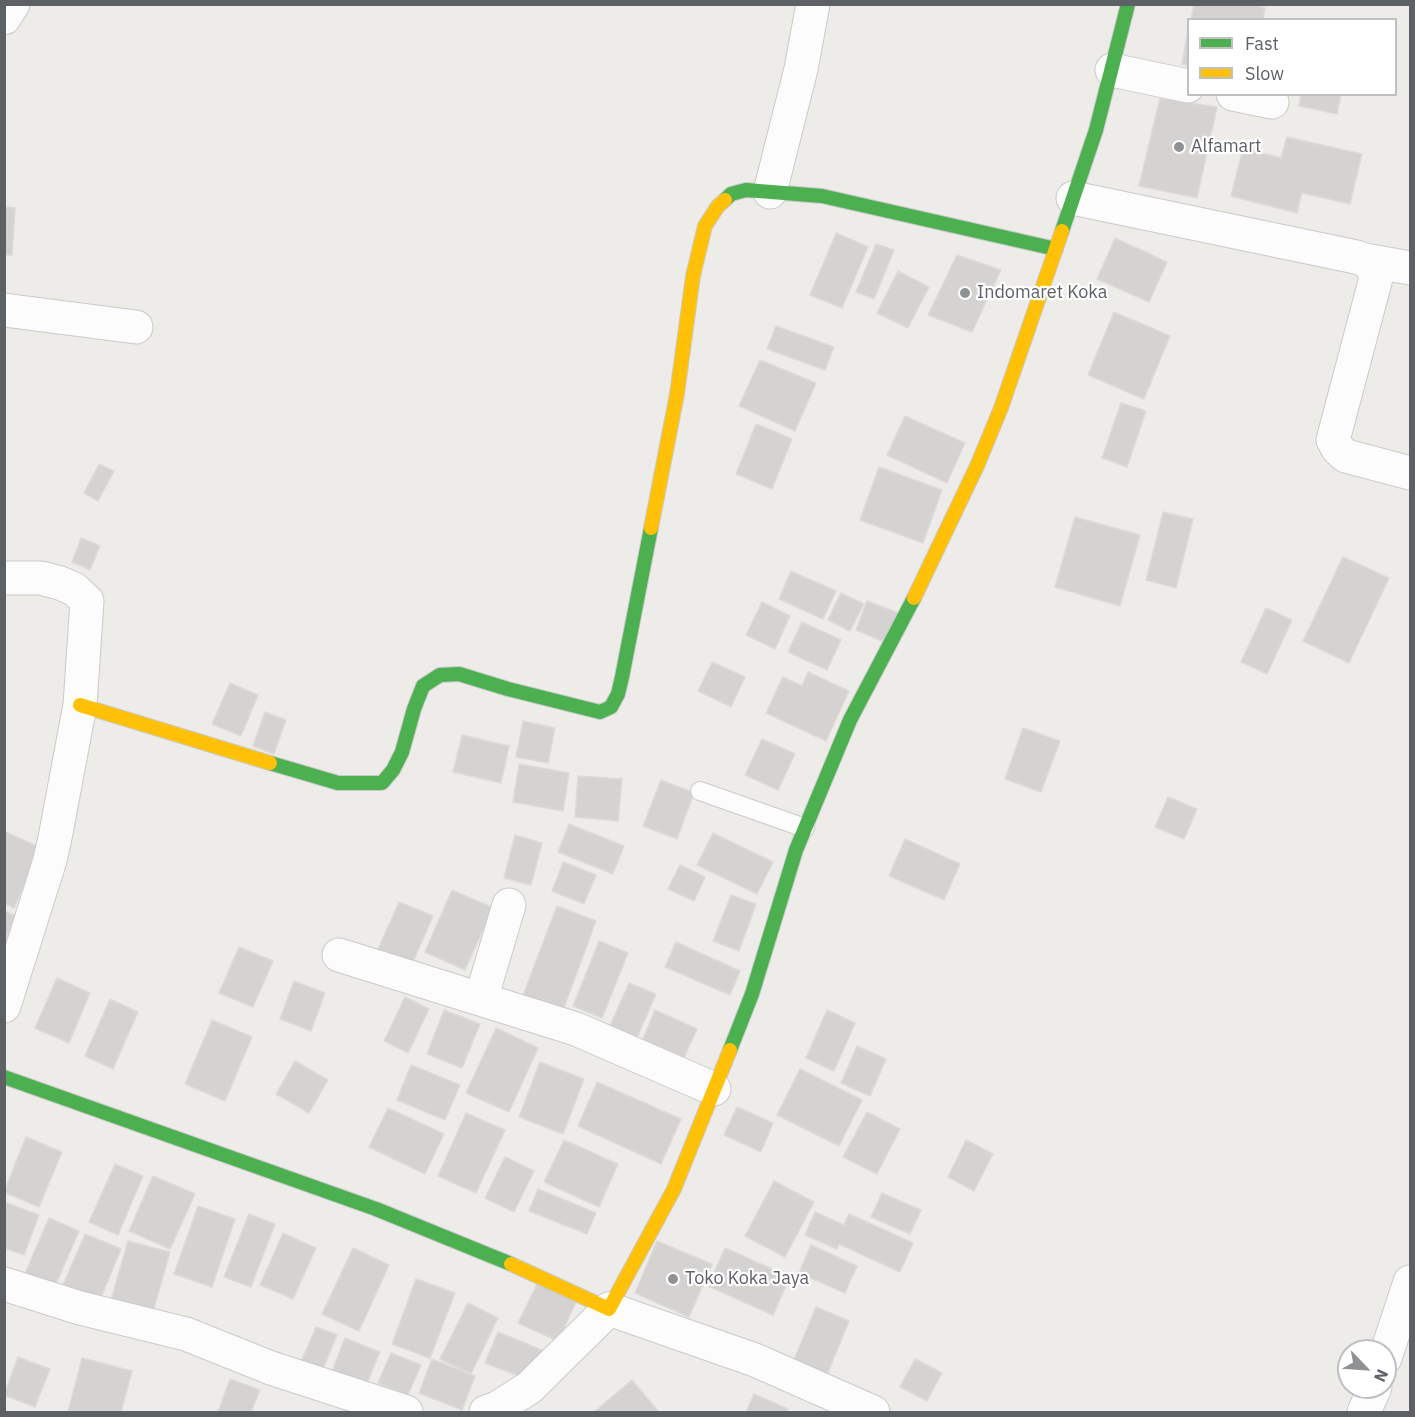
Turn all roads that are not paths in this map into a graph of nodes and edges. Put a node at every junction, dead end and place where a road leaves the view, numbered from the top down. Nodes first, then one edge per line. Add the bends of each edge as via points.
1 (13, 4) edge
2 (813, 4) edge
3 (1128, 4) edge
4 (4, 18) edge
5 (1112, 70) junction
6 (1187, 86) edge
7 (1243, 96) edge
8 (1272, 102) dead end
9 (770, 192) junction
10 (1073, 198) junction
11 (1056, 249) junction
12 (1365, 261) junction
13 (1410, 268) edge
14 (4, 309) edge
15 (136, 327) dead end
16 (1410, 473) edge
17 (4, 578) edge
18 (80, 705) junction
19 (700, 791) dead end
20 (805, 828) junction
21 (509, 905) dead end
22 (339, 955) dead end
23 (481, 999) junction
24 (4, 1006) edge
25 (4, 1077) edge
26 (714, 1089) junction
27 (1410, 1282) edge
28 (4, 1284) edge
29 (609, 1309) junction
30 (1391, 1339) edge
31 (1370, 1399) edge
32 (406, 1413) edge
33 (486, 1413) edge
34 (873, 1413) edge
35 (1364, 1413) edge

1 - 4 street
2 - 9 street
3 - 5 main road
5 - 6 street
5 - 10 main road
7 - 8 street
9 - 11 main road via 822,196
9 - 18 main road via 746,190 731,194 705,226 622,677 611,707 600,712 459,674 440,675 423,686 393,770 382,783 362,784 338,783
10 - 11 main road
10 - 12 street
11 - 20 main road via 977,466 918,591 850,720
12 - 13 street
12 - 16 street via 1374,269 1376,278 1333,440 1346,456
14 - 15 street
17 - 18 street via 41,578 60,583 87,601
18 - 24 street via 50,861
19 - 20 lane
20 - 26 main road via 752,994
21 - 23 street
22 - 23 street
23 - 26 street via 576,1029
25 - 29 main road via 440,1233
26 - 29 main road via 674,1189
27 - 30 street
28 - 32 street via 80,1308 186,1334
29 - 33 street via 529,1388
29 - 34 street via 754,1360
31 - 35 street

